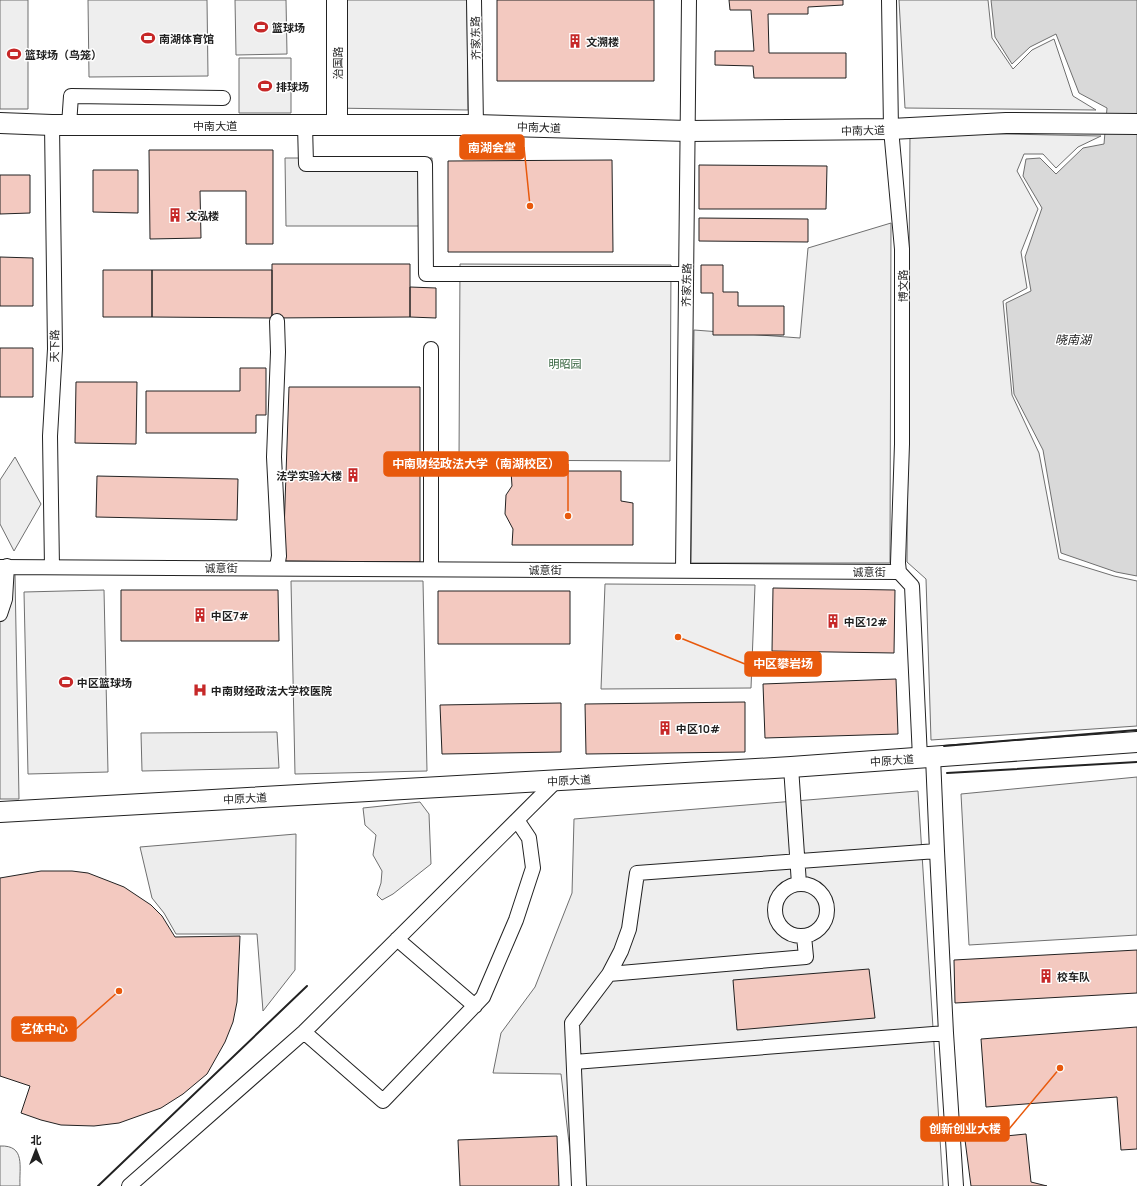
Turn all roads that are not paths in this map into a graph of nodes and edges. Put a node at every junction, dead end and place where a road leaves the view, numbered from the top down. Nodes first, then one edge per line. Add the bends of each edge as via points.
1 (337, 0) edge
2 (474, 0) edge
3 (688, 0) edge
4 (888, 0) edge
5 (223, 98) dead end
6 (0, 123) edge
7 (1137, 124) edge
8 (61, 125) junction
9 (304, 125) junction
10 (337, 125) junction
11 (476, 125) junction
12 (891, 129) junction
13 (688, 131) junction
14 (686, 274) junction
15 (277, 321) dead end
16 (431, 349) dead end
17 (3, 566) edge
18 (52, 567) junction
19 (277, 567) junction
20 (431, 568) junction
21 (682, 570) junction
22 (899, 572) junction
23 (0, 614) edge
24 (1137, 742) edge
25 (926, 758) junction
26 (791, 767) junction
27 (557, 780) junction
28 (0, 812) edge
29 (517, 820) junction
30 (937, 851) junction
31 (797, 860) junction
32 (799, 884) junction
33 (804, 936) junction
34 (397, 940) junction
35 (609, 974) junction
36 (474, 1006) junction
37 (304, 1032) junction
38 (946, 1033) junction
39 (574, 1062) junction
40 (130, 1186) edge
41 (579, 1186) edge
42 (956, 1186) edge

1 - 10 main road, 治国路
2 - 11 street, 齐家东路
3 - 13 street, 齐家东路
4 - 12 street, 博文路
5 - 8 street, 天下路 via 71,96
6 - 8 main road, 中南大道
7 - 12 main road, 中南大道 via 1006,123
8 - 9 main road, 中南大道
8 - 18 street, 天下路 via 50,436
9 - 10 main road, 中南大道
9 - 14 street via 306,164 425,164 426,274
10 - 11 main road, 中南大道
11 - 13 main road, 中南大道
12 - 13 main road, 中南大道
12 - 22 street, 博文路 via 902,249
13 - 14 street, 齐家东路
14 - 21 street, 齐家东路
15 - 19 street via 274,457 279,556
16 - 20 street
17 - 18 street, 诚意街
17 - 23 street via 5,599
18 - 19 street, 诚意街
19 - 20 street, 诚意街
20 - 21 street, 诚意街
21 - 22 street, 诚意街
22 - 25 street, 诚意街 via 912,586
24 - 25 main road, 中原大道
25 - 26 main road, 中原大道
25 - 30 street, 诚意街
26 - 27 main road, 中原大道
26 - 31 street
27 - 28 main road, 中原大道
27 - 29 street
29 - 34 street
29 - 36 street via 529,838 533,868 516,920 483,997
30 - 31 street
30 - 38 street, 诚意街
31 - 32 street
31 - 35 street via 637,873 629,929
32 - 33 street via 807,885 821,894 827,908 822,925
32 - 33 street via 791,886 778,897 775,914 783,929
33 - 35 street via 806,957
34 - 36 street
34 - 37 street
35 - 39 street via 572,1023
36 - 37 street via 383,1101
37 - 40 street
38 - 39 street
38 - 42 street, 诚意街
39 - 41 street

